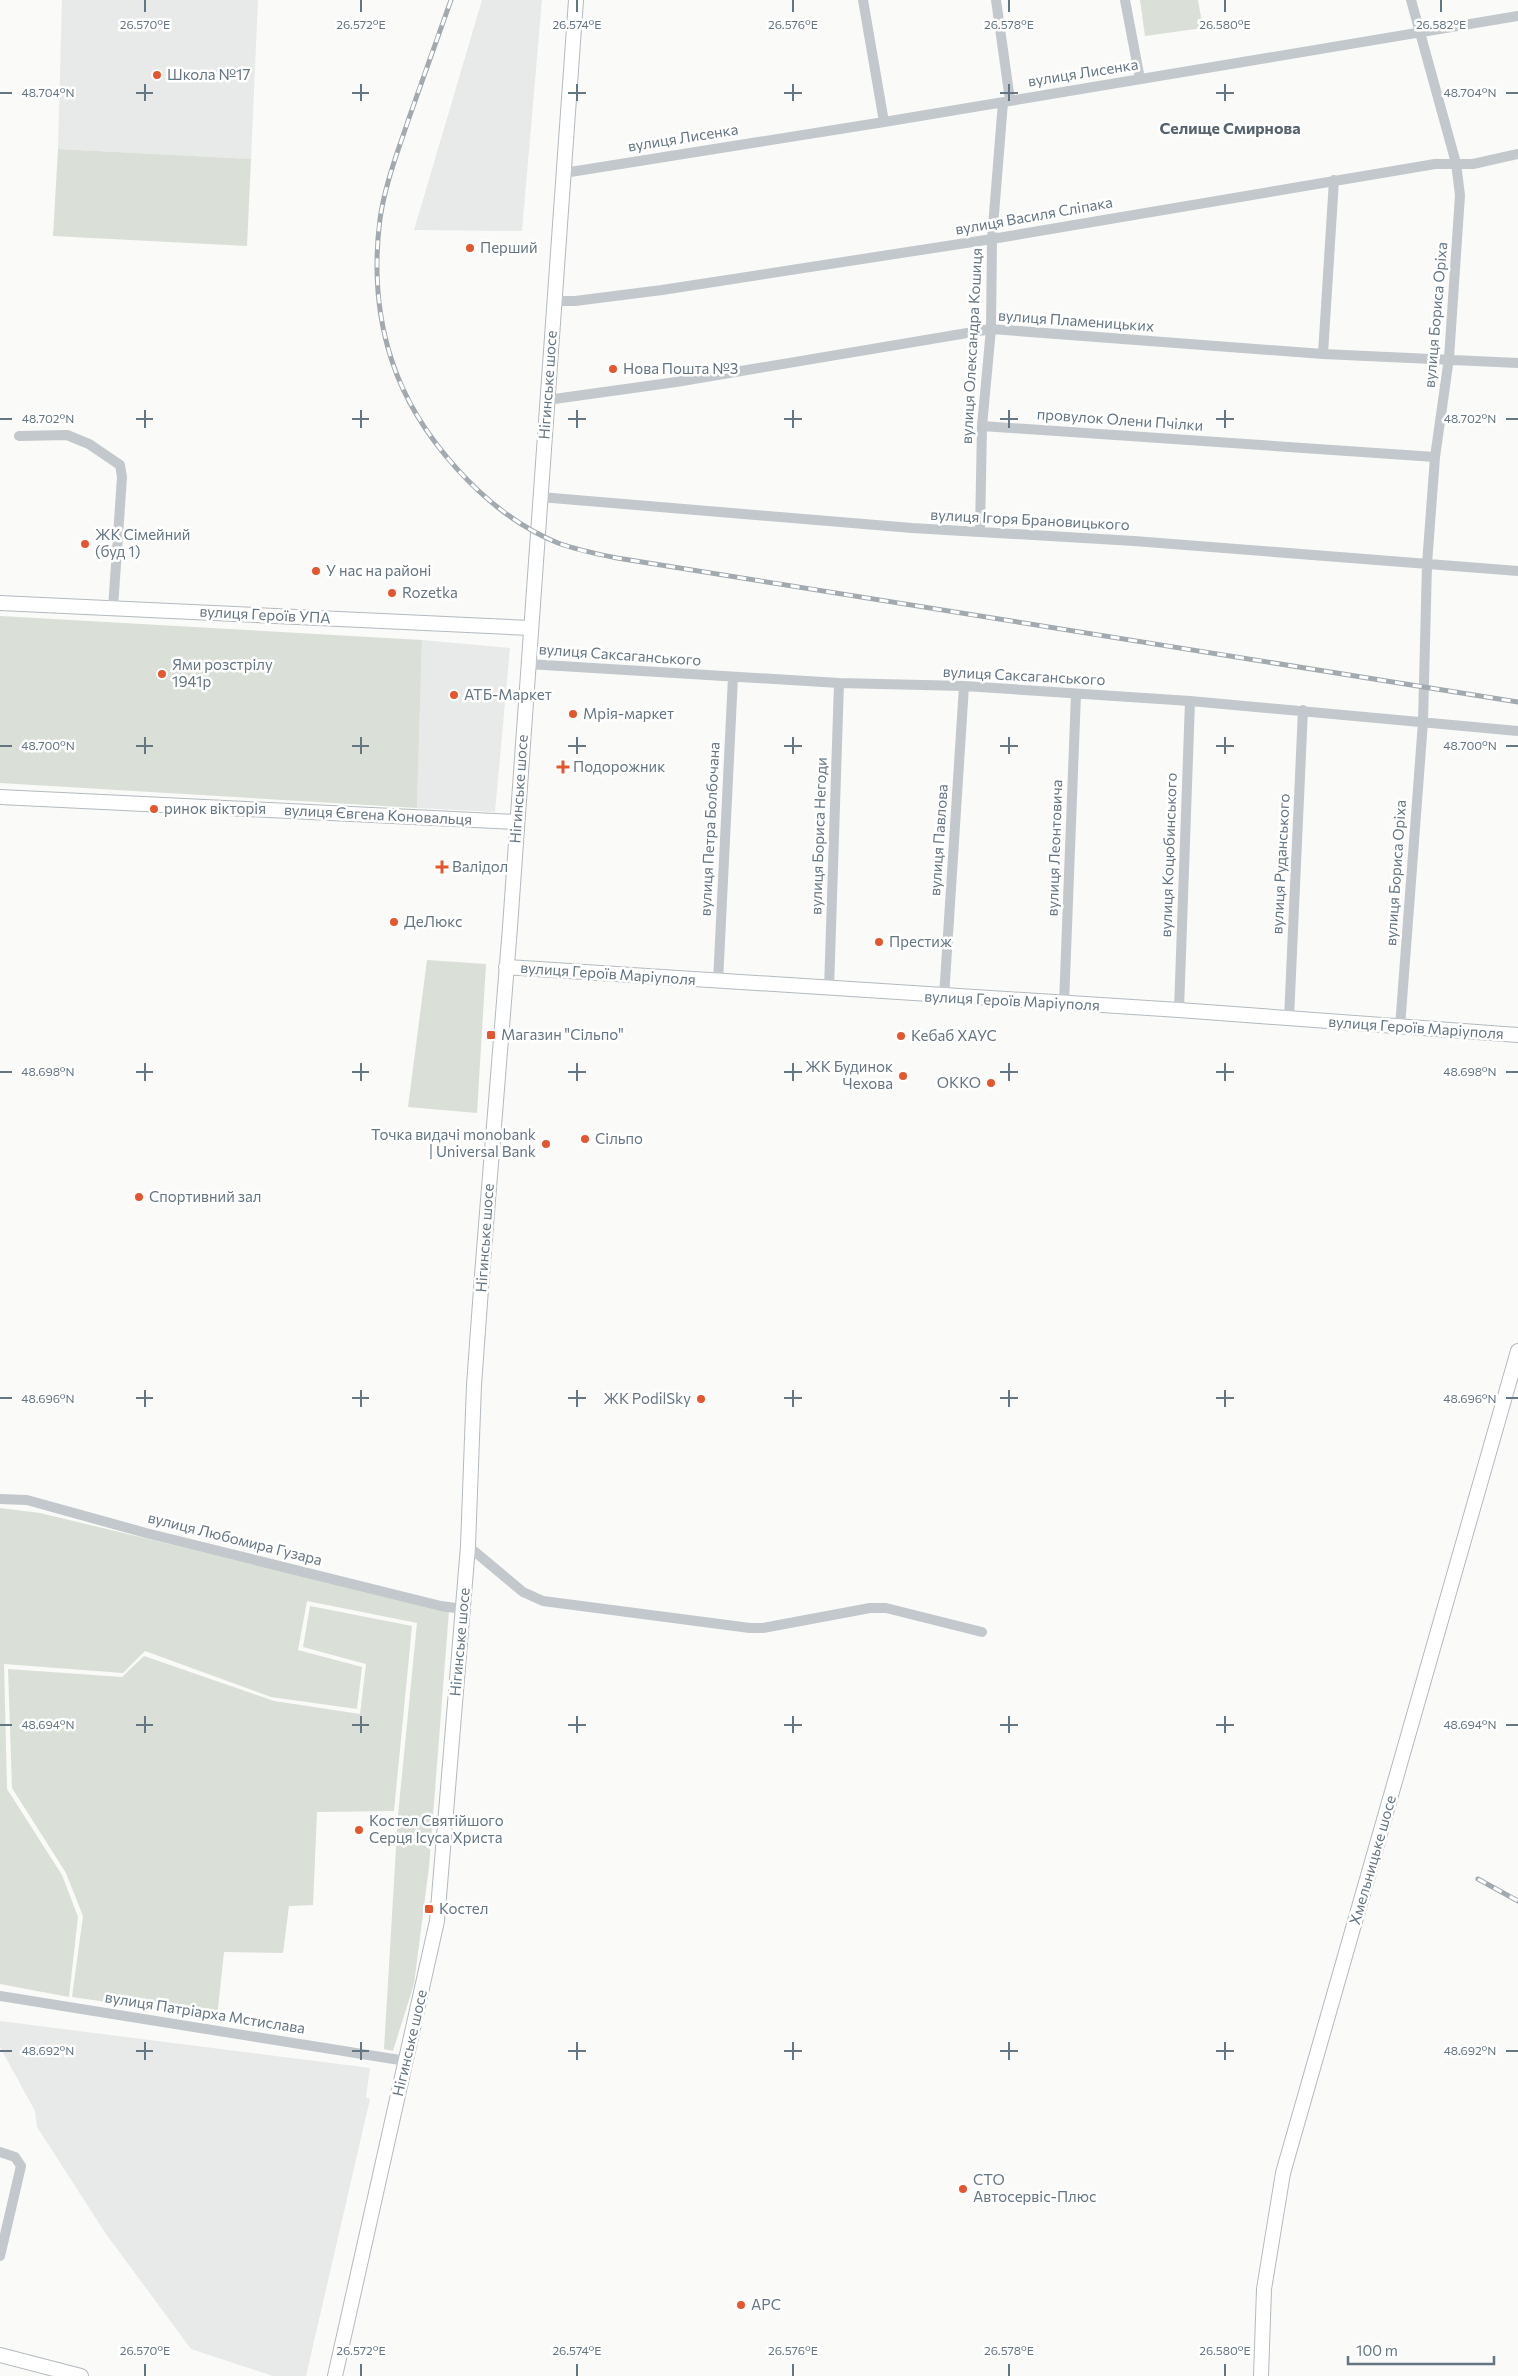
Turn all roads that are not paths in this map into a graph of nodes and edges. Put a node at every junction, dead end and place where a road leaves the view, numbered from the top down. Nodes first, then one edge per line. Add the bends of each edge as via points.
1 (576, 0) edge
2 (863, 0) edge
3 (996, 0) edge
4 (1125, 0) edge
5 (1411, 0) edge
6 (1518, 16) edge
7 (1420, 32) junction
8 (1140, 80) junction
9 (1006, 101) junction
10 (884, 122) junction
11 (1518, 154) edge
12 (1456, 163) junction
13 (564, 173) junction
14 (1334, 180) junction
15 (992, 239) junction
16 (553, 301) junction
17 (991, 329) junction
18 (1323, 354) junction
19 (1449, 358) junction
20 (1518, 363) edge
21 (547, 400) junction
22 (982, 426) junction
23 (19, 436) dead end
24 (1435, 457) junction
25 (540, 497) junction
26 (980, 532) junction
27 (1427, 564) junction
28 (1518, 571) edge
29 (0, 603) edge
30 (113, 608) junction
31 (530, 628) junction
32 (528, 664) junction
33 (733, 677) junction
34 (839, 683) junction
35 (964, 686) junction
36 (1076, 694) junction
37 (1190, 701) junction
38 (1302, 710) junction
39 (1423, 722) junction
40 (1518, 731) edge
41 (0, 797) edge
42 (516, 822) junction
43 (506, 967) junction
44 (718, 982) junction
45 (829, 989) junction
46 (944, 997) junction
47 (1064, 1004) junction
48 (1179, 1010) junction
49 (1289, 1018) junction
50 (1400, 1027) junction
51 (1518, 1035) edge
52 (1518, 1351) edge
53 (0, 1499) edge
54 (468, 1546) junction
55 (463, 1609) junction
56 (982, 1632) dead end
57 (0, 1996) edge
58 (406, 2060) junction
59 (0, 2152) edge
60 (0, 2256) edge
61 (1261, 2352) junction
62 (0, 2355) edge
63 (80, 2376) edge
64 (335, 2376) edge
65 (1261, 2376) edge
66 (1272, 2376) edge

1 - 13 main road, Нігинське шосе
2 - 10 street
3 - 9 street, вулиця Олександра Кошиця
4 - 8 street
5 - 7 street, вулиця Бориса Оріха
6 - 7 street, вулиця Лисенка
7 - 8 street, вулиця Лисенка
7 - 12 street, вулиця Бориса Оріха
8 - 9 street, вулиця Лисенка
9 - 10 street, вулиця Лисенка
9 - 15 street, вулиця Олександра Кошиця
10 - 13 street, вулиця Лисенка
11 - 12 street, вулиця Василя Сліпака via 1473,164
12 - 14 street, вулиця Василя Сліпака
12 - 19 street, вулиця Бориса Оріха via 1460,195
13 - 16 main road, Нігинське шосе
14 - 15 street, вулиця Василя Сліпака
14 - 18 street
15 - 16 street, вулиця Василя Сліпака via 662,290
15 - 17 street, вулиця Олександра Кошиця
16 - 21 main road, Нігинське шосе
17 - 18 street, вулиця Пламеницьких
17 - 21 street, вулиця Пламеницьких via 676,382
17 - 22 street, вулиця Олександра Кошиця
18 - 19 street, вулиця Пламеницьких
19 - 20 street, вулиця Пламеницьких
19 - 24 street, вулиця Бориса Оріха
21 - 25 main road, Нігинське шосе
22 - 24 street, провулок Олени Пчілки
22 - 26 street, вулиця Олександра Кошиця
23 - 30 street via 67,435 89,444 120,465 122,477
24 - 27 street, вулиця Бориса Оріха
25 - 26 street, вулиця Ігоря Брановицького
25 - 31 main road, Нігинське шосе
26 - 27 street, вулиця Ігоря Брановицького
27 - 28 street, вулиця Ігоря Брановицького
27 - 39 street, вулиця Бориса Оріха
29 - 30 main road, вулиця Героїв УПА
30 - 31 main road, вулиця Героїв УПА
31 - 32 main road, Нігинське шосе
32 - 33 street, вулиця Саксаганського
32 - 42 main road, Нігинське шосе
33 - 34 street, вулиця Саксаганського
33 - 44 street, вулиця Петра Болбочана
34 - 35 street, вулиця Саксаганського
34 - 45 street, вулиця Бориса Негоди
35 - 36 street, вулиця Саксаганського
35 - 46 street, вулиця Павлова
36 - 37 street, вулиця Саксаганського
36 - 47 street, вулиця Леонтовича
37 - 38 street, вулиця Саксаганського
37 - 48 street, вулиця Коцюбинського
38 - 39 street, вулиця Саксаганського
38 - 49 street, вулиця Руданського
39 - 40 street, вулиця Саксаганського
39 - 50 street, вулиця Бориса Оріха
41 - 42 main road, вулиця Євгена Коновальця
42 - 43 main road, Нігинське шосе
43 - 44 main road, вулиця Героїв Маріуполя
43 - 54 main road, Нігинське шосе via 475,1377
44 - 45 main road, вулиця Героїв Маріуполя
45 - 46 main road, вулиця Героїв Маріуполя
46 - 47 main road, вулиця Героїв Маріуполя
47 - 48 main road, вулиця Героїв Маріуполя
48 - 49 main road, вулиця Героїв Маріуполя
49 - 50 main road, вулиця Героїв Маріуполя
50 - 51 main road, вулиця Героїв Маріуполя
52 - 61 main road, Хмельницьке шосе via 1283,2173 1267,2263
53 - 55 street, вулиця Любомира Гузара via 27,1500 146,1533
54 - 55 main road, Нігинське шосе
54 - 56 street via 522,1592 543,1601 750,1628 886,1608
55 - 58 main road, Нігинське шосе via 437,1920
57 - 58 street, вулиця Патріарха Мстислава
58 - 64 main road, Нігинське шосе
59 - 60 street via 15,2156 21,2166
61 - 65 main road, Хмельницьке шосе
61 - 66 main road
62 - 63 main road

